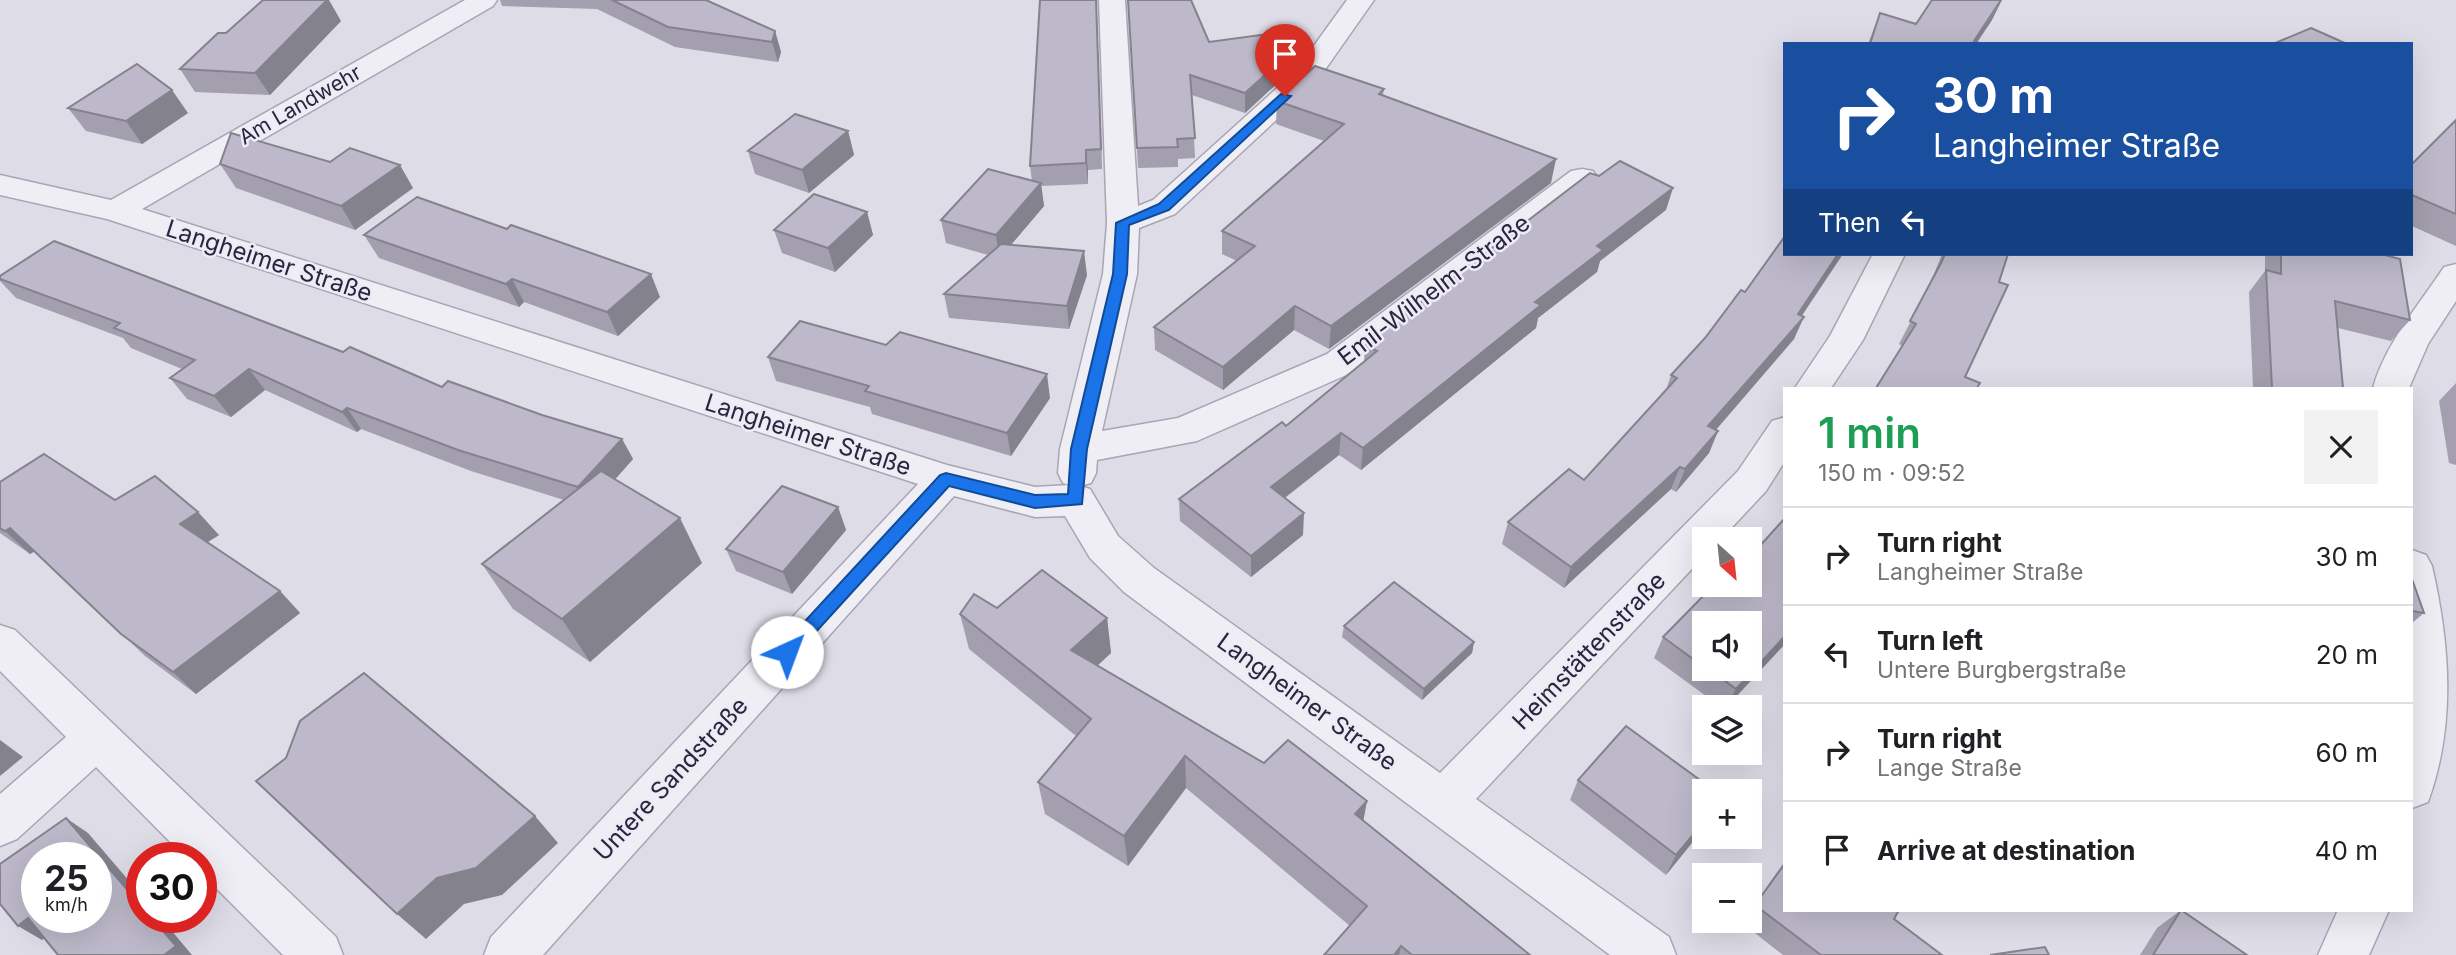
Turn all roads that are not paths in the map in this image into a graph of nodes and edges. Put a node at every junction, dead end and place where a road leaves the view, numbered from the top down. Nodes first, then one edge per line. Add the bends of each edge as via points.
1 (484, 0) edge
2 (1112, 0) edge
3 (1361, 0) edge
4 (1582, 178) edge
5 (0, 185) edge
6 (115, 211) junction
7 (1123, 223) junction
8 (1888, 256) edge
9 (2456, 275) edge
10 (1814, 387) edge
11 (2391, 387) edge
12 (1783, 434) edge
13 (1079, 449) junction
14 (946, 479) junction
15 (1076, 500) junction
16 (2413, 571) edge
17 (0, 643) edge
18 (96, 738) junction
19 (2413, 783) edge
20 (1443, 803) junction
21 (0, 824) edge
22 (2363, 912) edge
23 (318, 955) edge
24 (509, 955) edge
25 (1650, 955) edge
26 (2343, 955) edge

1 - 6 street, Am Landwehr
2 - 7 street
3 - 7 street via 1305,78 1164,207
4 - 13 street, Emil-Wilhelm-Straße via 1340,363 1184,431
5 - 6 street, Langheimer Straße
6 - 14 street, Langheimer Straße
7 - 13 street via 1120,274
8 - 10 street via 1845,340
9 - 11 street via 2411,344
12 - 20 street, Heimstättenstraße via 1752,481
13 - 15 street
14 - 15 street, Langheimer Straße via 1035,502
14 - 24 street, Untere Sandstraße
15 - 20 street, Langheimer Straße via 1104,547 1139,580
16 - 19 street via 2427,637 2429,688 2427,734
17 - 18 street
18 - 21 street
18 - 23 street
20 - 25 street, Langheimer Straße
22 - 26 street

